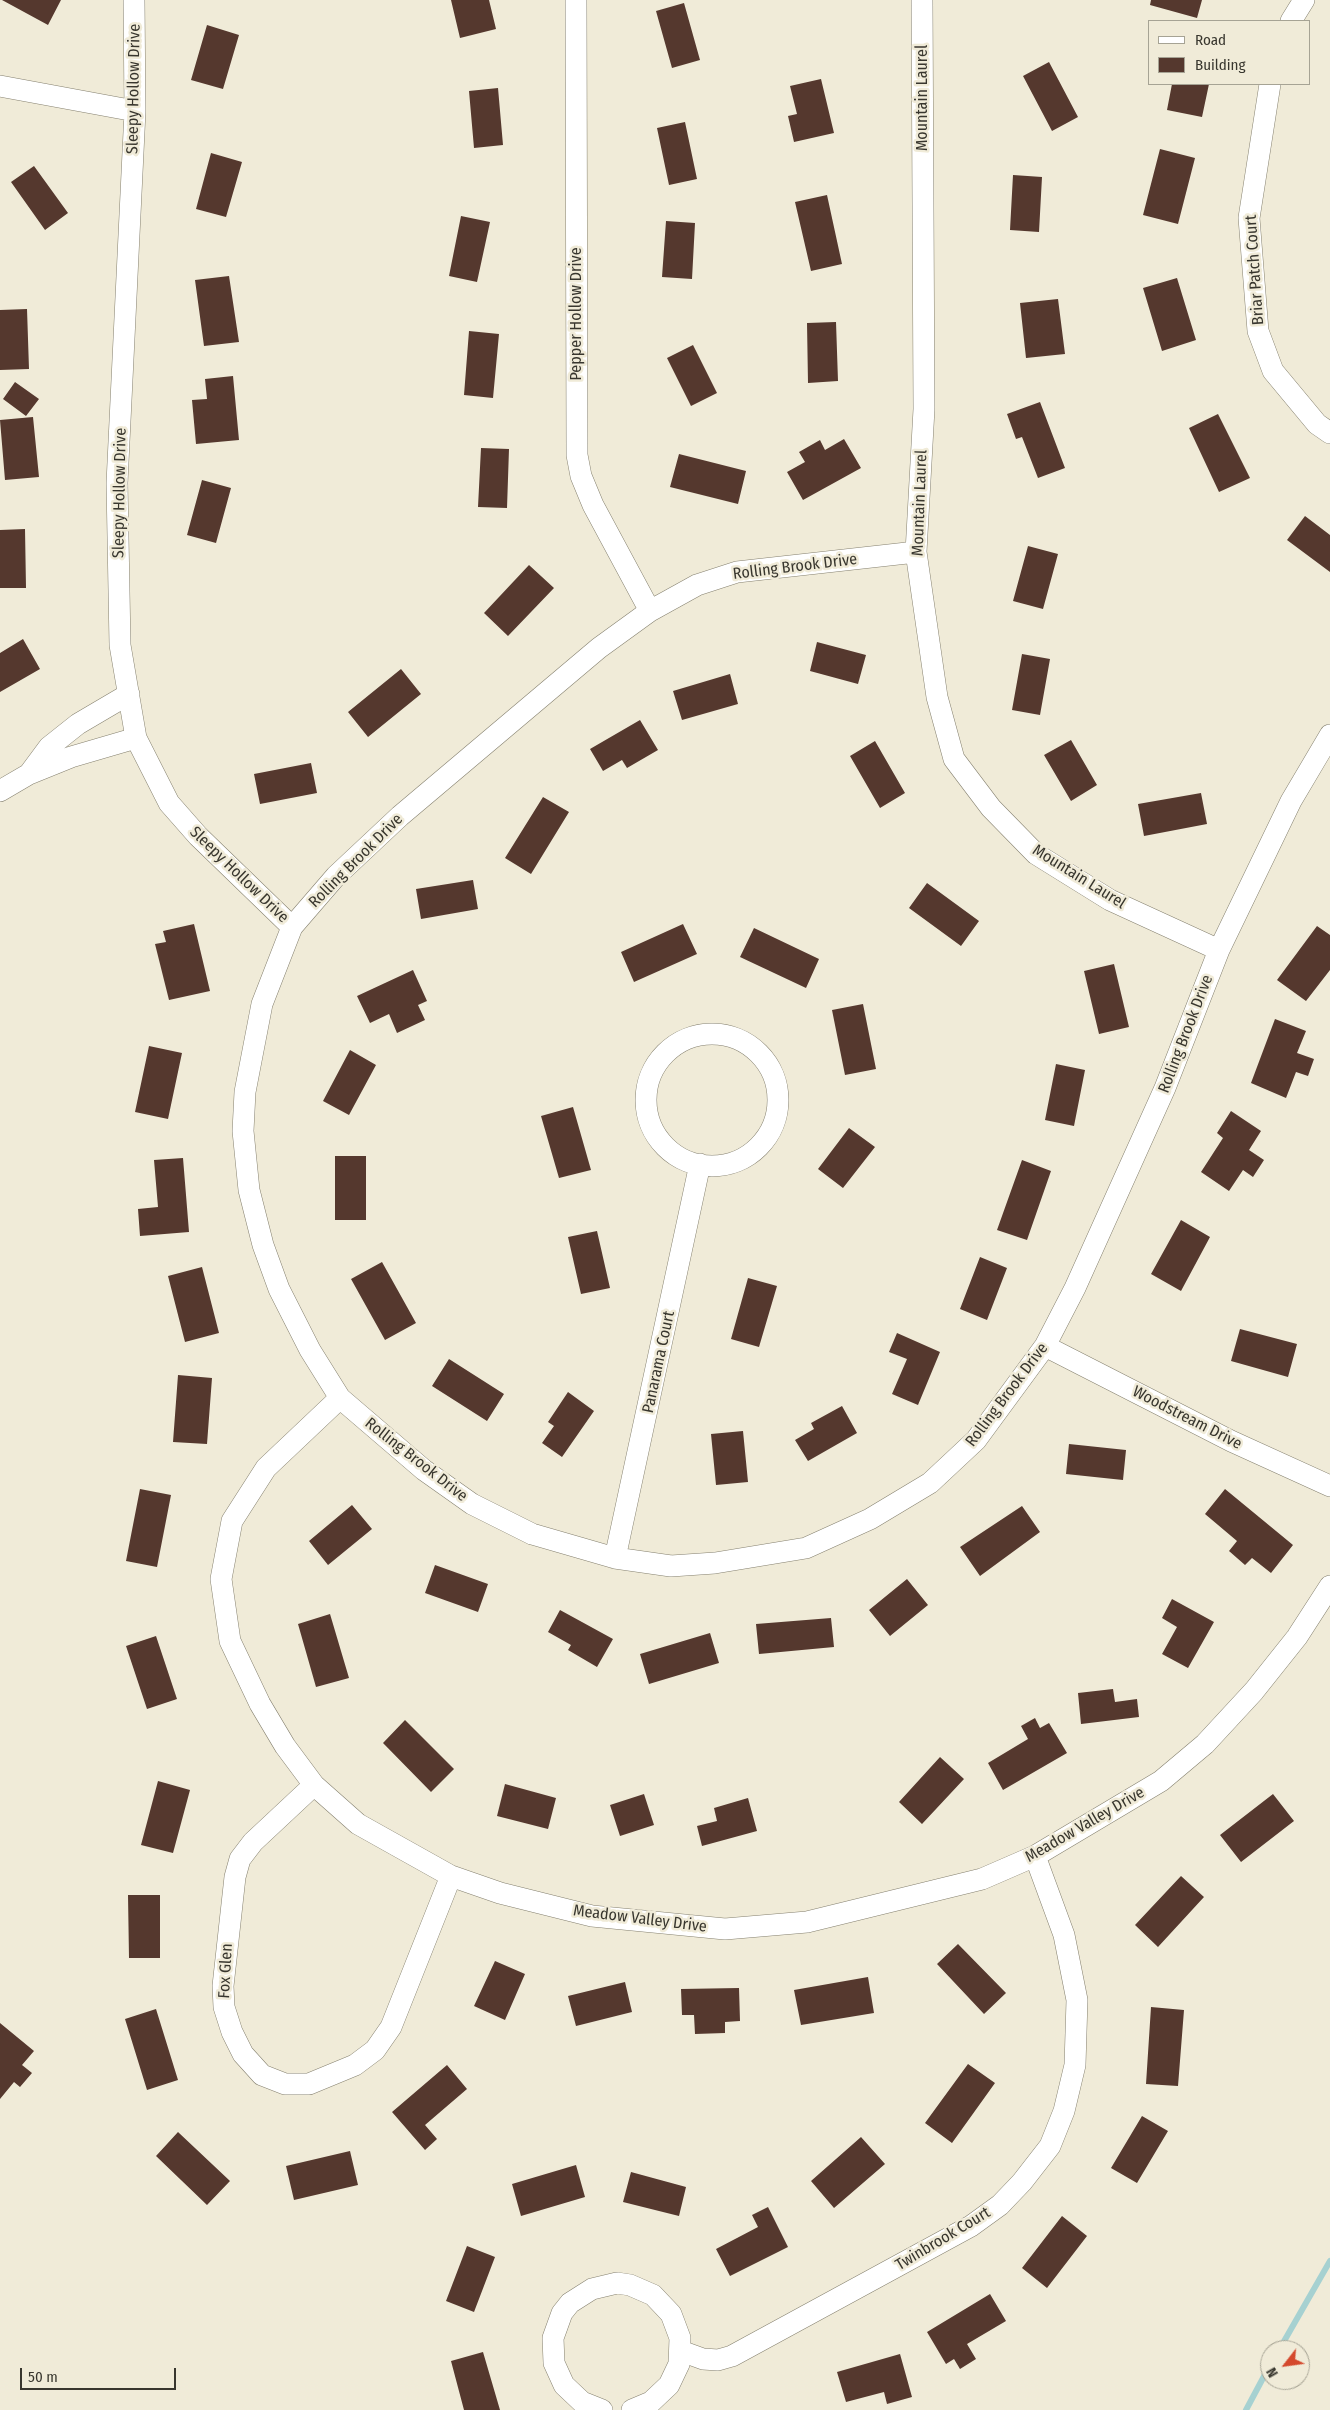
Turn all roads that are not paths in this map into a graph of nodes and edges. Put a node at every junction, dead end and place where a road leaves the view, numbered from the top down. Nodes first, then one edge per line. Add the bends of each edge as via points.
1 (134, 0) edge
2 (576, 0) edge
3 (922, 0) edge
4 (1304, 0) edge
5 (1292, 20) edge
6 (1270, 85) edge
7 (0, 86) edge
8 (135, 111) junction
9 (1330, 433) edge
10 (916, 552) junction
11 (650, 611) junction
12 (129, 694) junction
13 (1330, 735) edge
14 (136, 738) junction
15 (29, 774) junction
16 (0, 791) edge
17 (292, 927) junction
18 (1219, 950) junction
19 (700, 1164) junction
20 (1046, 1346) junction
21 (340, 1398) junction
22 (1330, 1486) edge
23 (615, 1558) junction
24 (1330, 1586) edge
25 (314, 1785) junction
26 (1035, 1856) junction
27 (451, 1876) junction
28 (681, 2351) junction
29 (602, 2410) edge
30 (632, 2410) edge

1 - 8 street, Sleepy Hollow Drive
2 - 11 street, Pepper Hollow Drive via 577,455 581,476 593,505
3 - 10 street, Mountain Laurel via 924,409
4 - 5 street
6 - 9 street, Briar Patch Court via 1249,218 1258,331 1273,371 1317,424
7 - 8 street
8 - 12 street, Sleepy Hollow Drive via 118,483 120,645
10 - 11 street, Rolling Brook Drive via 737,572 697,585
10 - 18 street, Mountain Laurel via 937,696 954,759 985,801 1036,854 1110,900
11 - 17 street, Rolling Brook Drive via 599,648 400,816 336,876
12 - 14 street, Sleepy Hollow Drive
12 - 15 street via 78,724 48,747
13 - 18 street, Rolling Brook Drive via 1291,801
14 - 15 street via 71,757
14 - 17 street, Sleepy Hollow Drive via 169,803 198,836
15 - 16 street
17 - 21 street, Rolling Brook Drive via 262,1004 245,1092 243,1131 248,1180 263,1246 279,1289 310,1350
18 - 20 street, Rolling Brook Drive via 1166,1088
19 - 19 street via 676,1155 658,1137 648,1113 647,1087 657,1064 674,1045 698,1035 724,1034 748,1044 766,1062 777,1086 778,1112 768,1136 750,1154 726,1164
19 - 23 street, Panarama Court
20 - 22 street, Woodstream Drive via 1230,1441
20 - 23 street, Rolling Brook Drive via 976,1440 930,1483 870,1519 806,1548 715,1563 670,1566
21 - 23 street, Rolling Brook Drive via 424,1470 472,1504 532,1534
21 - 25 street, Meadow Valley Drive via 266,1468 232,1521 221,1579 230,1641 260,1704
24 - 26 street, Meadow Valley Drive via 1297,1637 1254,1691 1205,1744 1161,1780
25 - 27 street, Meadow Valley Drive via 358,1824
25 - 27 street, Fox Glen via 253,1842 240,1859 235,1877 223,1986 224,2007 243,2054 262,2075 285,2084 308,2084 355,2065 375,2050 390,2027
26 - 27 street, Meadow Valley Drive via 982,1879 842,1915 807,1922 725,1929 592,1916 500,1893
26 - 28 street, Twinbrook Court via 1064,1935 1077,2000 1075,2065 1064,2111 1050,2146 1000,2205 971,2226 732,2356 718,2360 703,2359
28 - 29 street via 671,2314 654,2295 617,2283 580,2295 570,2303 557,2325 553,2338 554,2363 572,2394
28 - 30 street via 669,2385 651,2402

